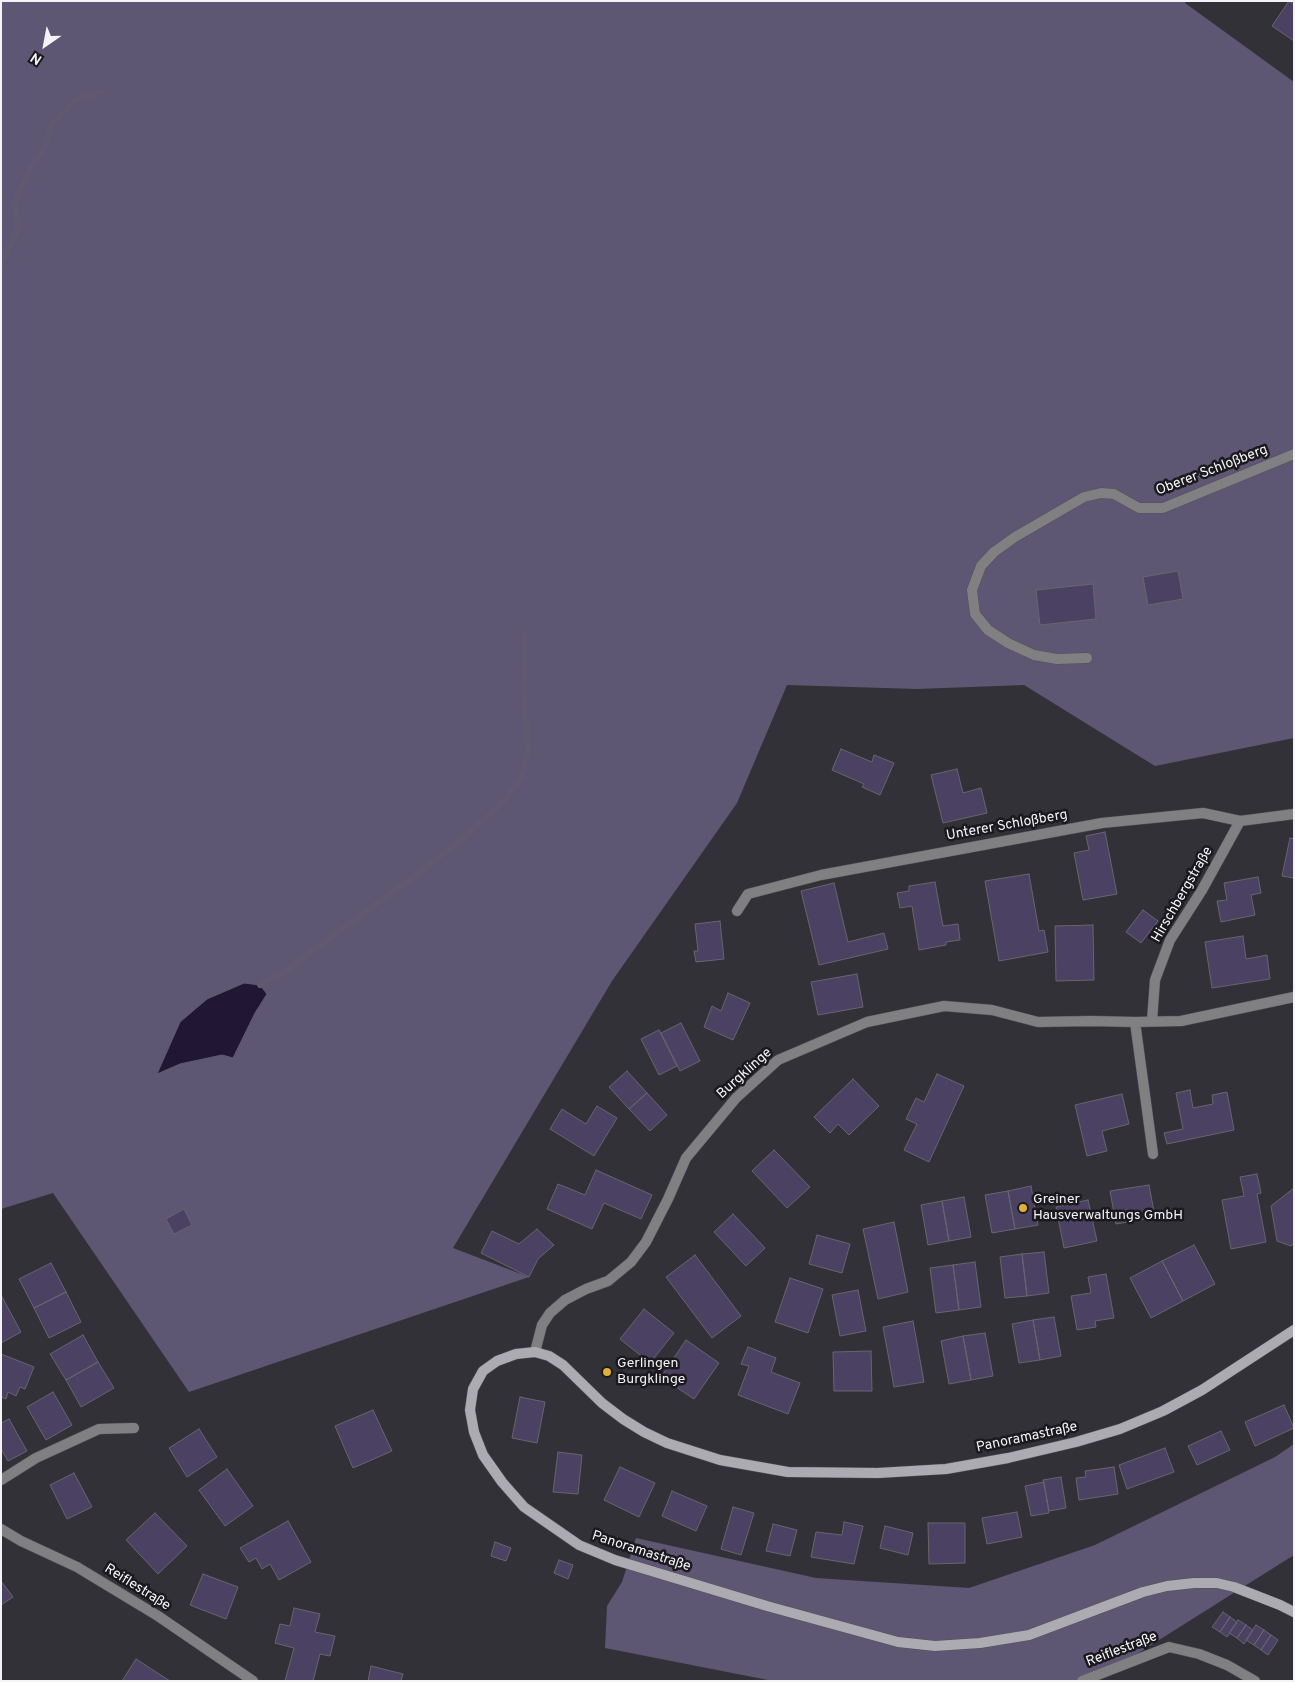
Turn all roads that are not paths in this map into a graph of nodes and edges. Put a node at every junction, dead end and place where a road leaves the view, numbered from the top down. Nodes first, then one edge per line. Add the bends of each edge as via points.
1 (1294, 454) edge
2 (1086, 658) dead end
3 (1294, 814) edge
4 (1240, 820) junction
5 (737, 911) dead end
6 (1294, 997) edge
7 (1152, 1021) junction
8 (1135, 1022) junction
9 (1153, 1154) dead end
10 (1294, 1330) edge
11 (535, 1352) junction
12 (134, 1428) dead end
13 (1, 1480) edge
14 (1, 1528) edge
15 (1294, 1612) edge
16 (253, 1681) edge
17 (1082, 1681) edge
18 (1255, 1681) edge

1 - 2 street, Oberer Schloßberg via 1163,508 1139,508 1114,494 1084,497 994,552 981,566 972,590 975,614 988,630 1034,656
3 - 4 street, Unterer Schloßberg
4 - 5 street, Unterer Schloßberg via 1203,813 1102,823 1014,838 821,875 748,894
4 - 7 street, Hirschbergstraße via 1170,940 1155,980
6 - 7 street via 1181,1021
7 - 8 street, Burgklinge
8 - 9 street
8 - 11 street, Burgklinge via 1038,1022 992,1010 944,1006 867,1022 778,1060 736,1098 686,1158 646,1242 631,1262 608,1282 565,1300 550,1313 542,1325
10 - 11 main road, Panoramastraße via 1202,1390 1120,1429 1016,1456 946,1469 878,1473 788,1472 720,1460 667,1444 623,1419 563,1365 550,1356
11 - 15 main road, Panoramastraße via 516,1354 483,1371 473,1389 470,1410 474,1432 483,1455 524,1507 579,1545 615,1560 857,1632 898,1642 935,1646 1029,1635 1143,1592 1194,1583 1217,1583
12 - 13 street via 99,1429 36,1458
14 - 16 street, Reiflestraße via 77,1567 142,1606
17 - 18 street, Reiflestraße via 1169,1647 1227,1664

